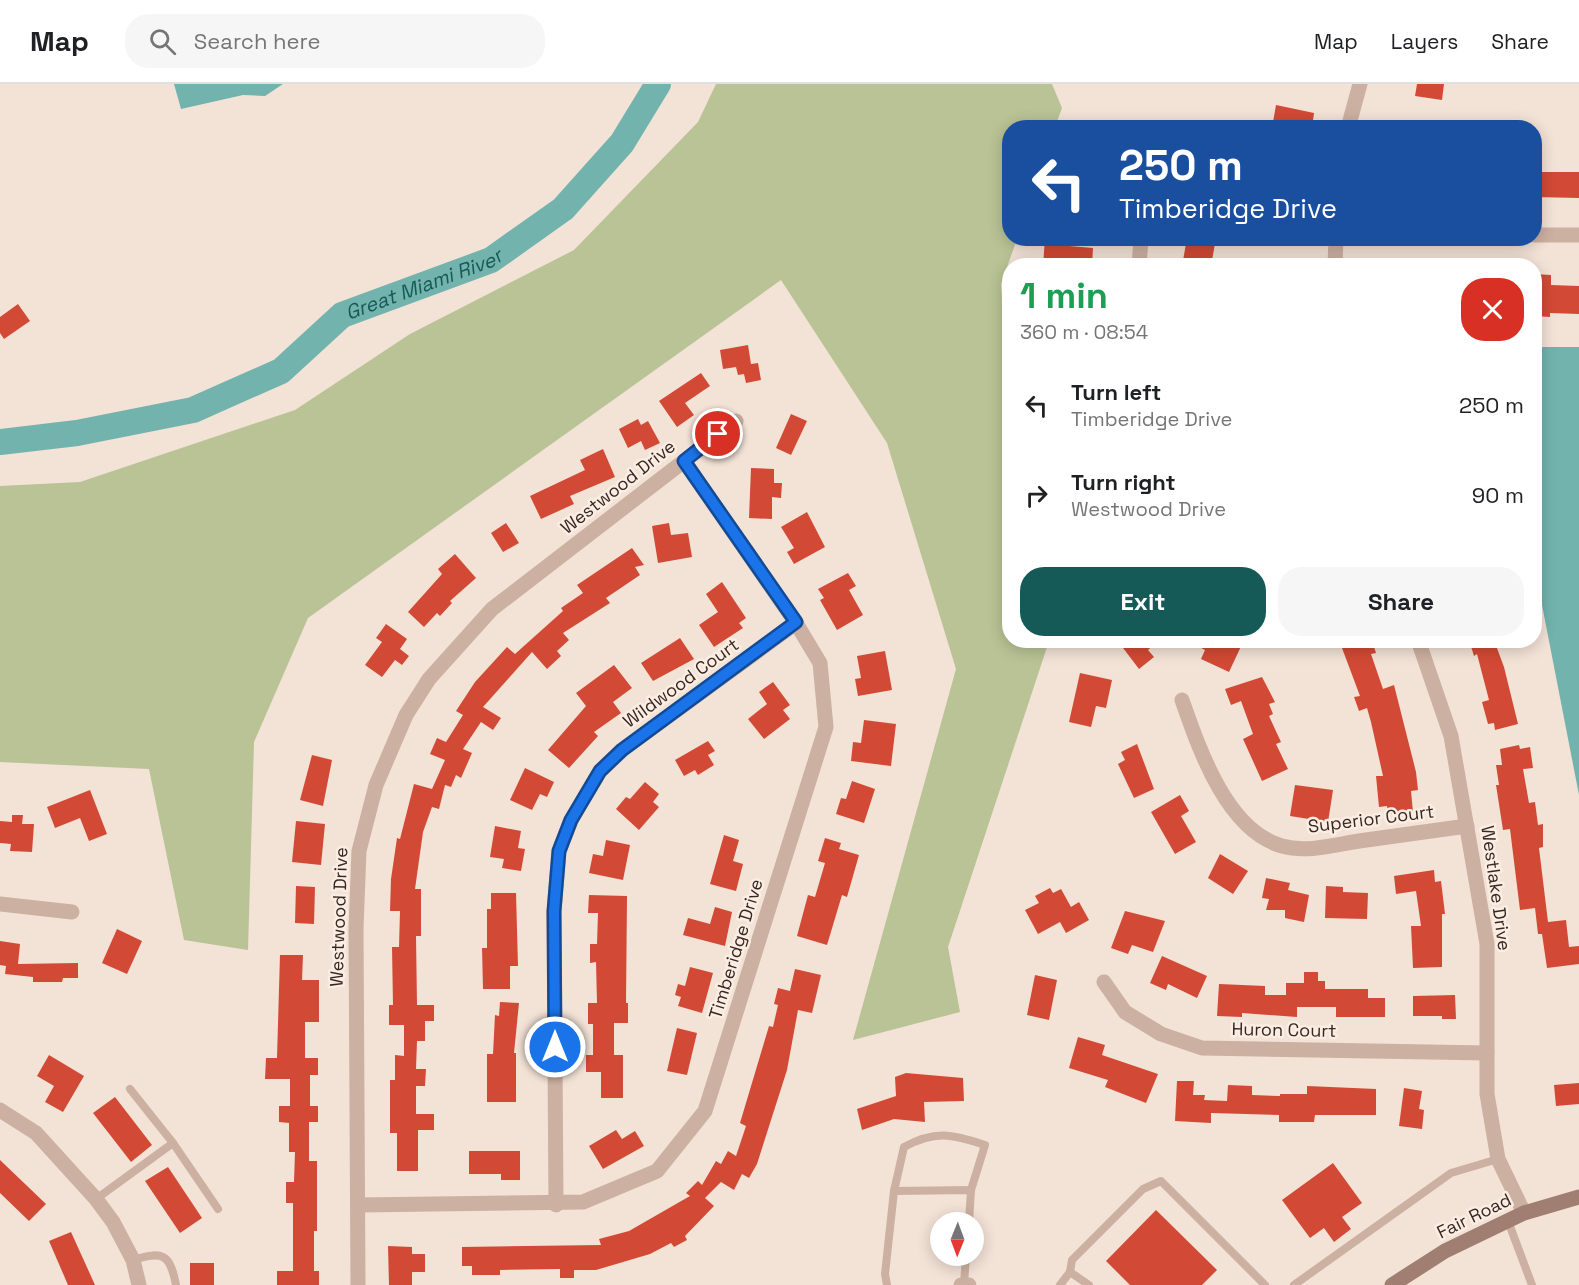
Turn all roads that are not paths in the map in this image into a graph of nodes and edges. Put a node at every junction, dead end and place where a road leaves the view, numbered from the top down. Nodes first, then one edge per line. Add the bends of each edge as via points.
1 (1360, 84) edge
2 (1349, 120) edge
3 (1579, 235) edge
4 (1542, 236) edge
5 (736, 421) dead end
6 (684, 461) junction
7 (796, 622) junction
8 (1421, 648) edge
9 (1182, 700) dead end
10 (1467, 826) junction
11 (0, 904) edge
12 (72, 912) dead end
13 (1104, 982) dead end
14 (1487, 1053) junction
15 (130, 1089) dead end
16 (0, 1110) edge
17 (173, 1143) junction
18 (1498, 1159) junction
19 (972, 1190) junction
20 (894, 1191) junction
21 (1579, 1197) edge
22 (96, 1199) junction
23 (358, 1204) junction
24 (556, 1204) junction
25 (218, 1209) dead end
26 (970, 1212) edge
27 (1524, 1213) junction
28 (1508, 1221) junction
29 (133, 1260) junction
30 (965, 1266) edge
31 (1070, 1272) junction
32 (139, 1285) edge
33 (176, 1285) edge
34 (358, 1285) edge
35 (887, 1285) edge
36 (963, 1285) edge
37 (969, 1285) edge
38 (1060, 1285) edge
39 (1089, 1285) edge
40 (1265, 1285) edge
41 (1294, 1285) edge
42 (1392, 1285) edge
43 (1532, 1285) edge

1 - 2 street
3 - 4 street
5 - 6 street, Westwood Drive
6 - 7 street, Timberidge Drive
6 - 23 street, Westwood Drive via 492,609 429,679 406,715 376,785 358,850
7 - 24 street, Wildwood Court via 622,750 600,771 571,820 559,851 554,911
7 - 24 street, Timberidge Drive via 820,663 826,727 705,1111 657,1171 583,1202
8 - 10 street, Westlake Drive via 1451,736
9 - 10 street, Superior Court via 1205,763 1233,809 1258,834 1282,846 1311,848
10 - 14 street, Westlake Drive via 1487,944
11 - 12 street
13 - 14 street, Huron Court via 1125,1012 1161,1034 1202,1048
14 - 18 street, Westlake Drive via 1487,1094
15 - 17 lane
16 - 22 street via 36,1133
17 - 22 lane
17 - 25 lane
18 - 27 street, Westlake Drive
18 - 41 lane via 1451,1173
19 - 20 lane
19 - 20 lane via 985,1145 954,1135 923,1136 904,1147
19 - 26 lane
20 - 35 lane
21 - 27 main road, Fair Road
22 - 29 street
23 - 24 street, Timberidge Drive
23 - 34 street, Westwood Drive
27 - 28 main road, Fair Road
28 - 42 main road, Fair Road via 1445,1251
28 - 43 lane
29 - 32 street
29 - 33 lane via 153,1254 167,1259
30 - 36 lane
31 - 38 lane
31 - 39 lane
31 - 40 lane via 1072,1260 1143,1189 1161,1181
36 - 37 street

